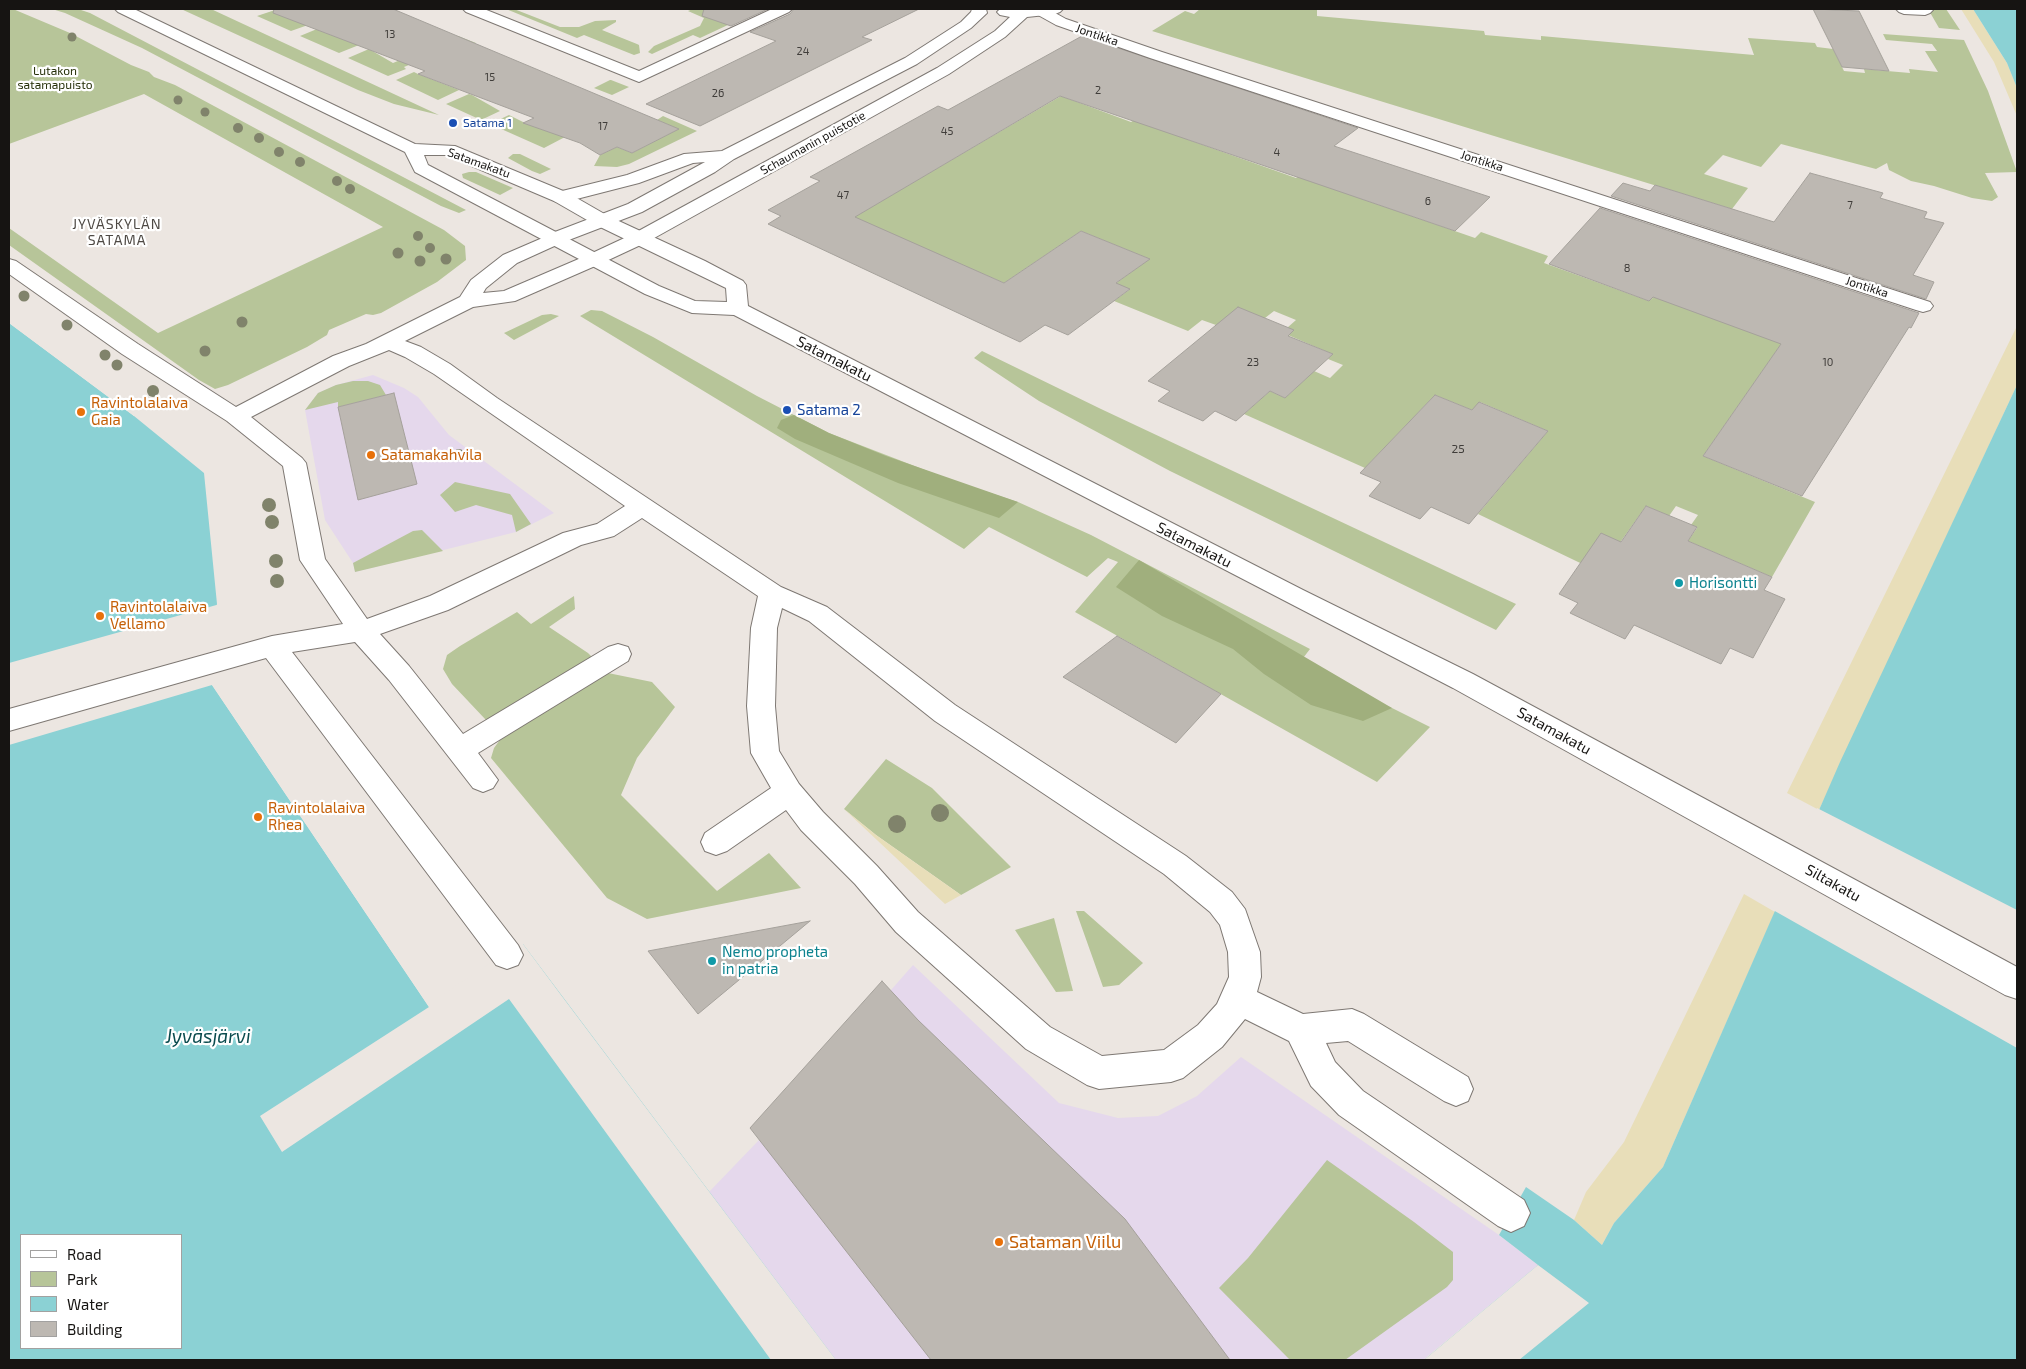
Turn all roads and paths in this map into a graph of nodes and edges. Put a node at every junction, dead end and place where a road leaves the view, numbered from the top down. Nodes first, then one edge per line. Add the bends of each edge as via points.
1 (123, 9) edge
2 (471, 9) edge
3 (746, 9) edge
4 (784, 9) edge
5 (980, 9) edge
6 (990, 9) edge
7 (1904, 9) edge
8 (1049, 10) edge
9 (1925, 10) dead end
10 (1022, 14) junction
11 (762, 19) junction
12 (412, 149) junction
13 (728, 155) junction
14 (561, 197) junction
15 (601, 220) junction
16 (640, 238) junction
17 (554, 240) junction
18 (595, 259) junction
19 (9, 265) edge
20 (468, 301) junction
21 (1923, 306) dead end
22 (738, 309) junction
23 (388, 342) junction
24 (235, 416) junction
25 (644, 506) junction
26 (772, 592) junction
27 (361, 631) junction
28 (272, 646) junction
29 (618, 654) dead end
30 (9, 720) edge
31 (460, 750) junction
32 (483, 780) dead end
33 (1648, 782) joint
34 (789, 792) junction
35 (716, 842) dead end
36 (507, 955) dead end
37 (2017, 984) edge
38 (1238, 999) junction
39 (1301, 1030) junction
40 (1456, 1089) dead end
41 (1511, 1213) dead end

1 - 12 main road, Satamakatu
2 - 11 main road via 639,77
3 - 11 main road
4 - 11 main road
5 - 13 main road, Schaumanin puistotie via 966,25 912,60
6 - 10 main road
7 - 9 main road
8 - 10 main road
8 - 21 main road, Jontikka via 1061,22 1156,55
10 - 16 main road, Schaumanin puistotie via 1000,34 943,71
12 - 14 main road, Satamakatu via 449,150
12 - 17 main road, Satamakatu via 421,168
13 - 14 main road, Schaumanin puistotie via 690,158 633,179
13 - 15 main road, Schaumanin puistotie via 634,208
14 - 15 main road, Satamakatu
15 - 16 main road, Satamakatu
15 - 17 main road, Schaumanin puistotie
16 - 18 main road, Schaumanin puistotie
16 - 22 main road, Satamakatu via 736,285
17 - 18 main road, Satamakatu
17 - 20 main road, Schaumanin puistotie via 510,259 478,284
18 - 20 main road, Schaumanin puistotie via 508,297
18 - 22 main road, Satamakatu via 652,290 692,307
19 - 24 main road
20 - 23 main road
22 - 33 main road, Satamakatu via 1463,681
23 - 24 main road via 346,358
23 - 25 main road via 442,369
24 - 27 main road via 294,463 313,560
25 - 26 main road
25 - 27 main road via 604,530 572,539 439,603
26 - 34 main road via 764,628 761,706 765,753
26 - 38 main road via 818,614 945,713 1176,865 1221,902 1234,919 1244,952 1245,977
27 - 28 main road
27 - 31 main road
28 - 30 main road
28 - 36 main road
29 - 31 main road
31 - 32 main road
33 - 37 main road, Siltakatu
34 - 35 main road
34 - 38 main road via 907,922 1038,1038 1099,1072 1171,1066 1210,1036
38 - 39 main road
39 - 40 main road via 1352,1025
39 - 41 main road via 1323,1074 1351,1103

